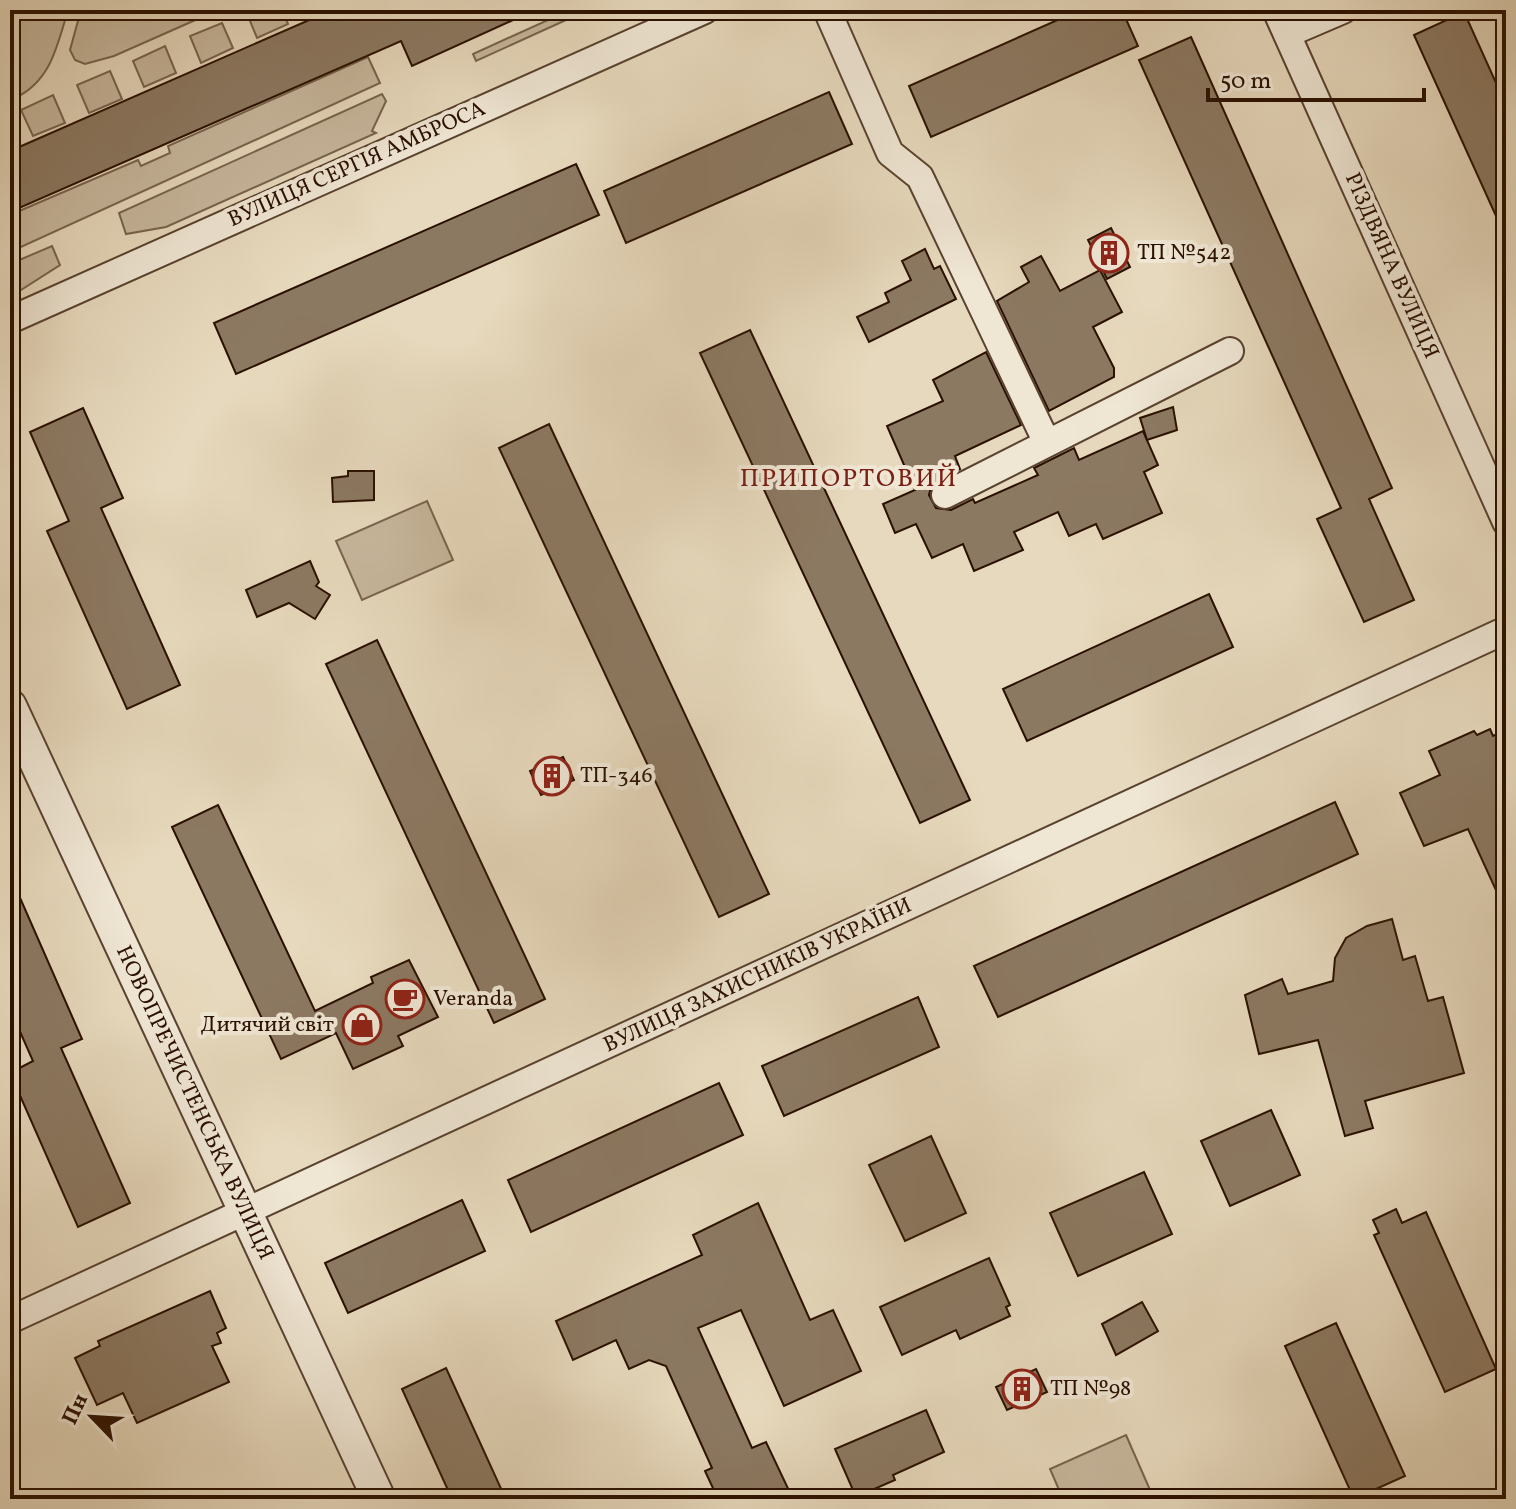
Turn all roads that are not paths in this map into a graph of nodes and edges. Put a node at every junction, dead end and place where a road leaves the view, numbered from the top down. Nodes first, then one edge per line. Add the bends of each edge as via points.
1 (705, 10) edge
2 (827, 10) edge
3 (1276, 10) edge
4 (1343, 10) edge
5 (1287, 34) junction
6 (10, 320) edge
7 (1230, 351) dead end
8 (1047, 443) junction
9 (945, 495) dead end
10 (1506, 522) edge
11 (1506, 630) edge
12 (10, 706) edge
13 (244, 1213) junction
14 (10, 1320) edge
15 (379, 1499) edge

1 - 6 street, ВУЛИЦЯ СЕРГІЯ АМБРОСА
2 - 8 street via 890,153 920,177
3 - 5 street, РІЗДВЯНА ВУЛИЦЯ
4 - 5 street
5 - 10 street, РІЗДВЯНА ВУЛИЦЯ
7 - 8 street
8 - 9 street
11 - 13 street, ВУЛИЦЯ ЗАХИСНИКІВ УКРАЇНИ
12 - 13 street, НОВОПРЕЧИСТЕНСЬКА ВУЛИЦЯ
13 - 14 street, ВУЛИЦЯ ЗАХИСНИКІВ УКРАЇНИ
13 - 15 street, НОВОПРЕЧИСТЕНСЬКА ВУЛИЦЯ

